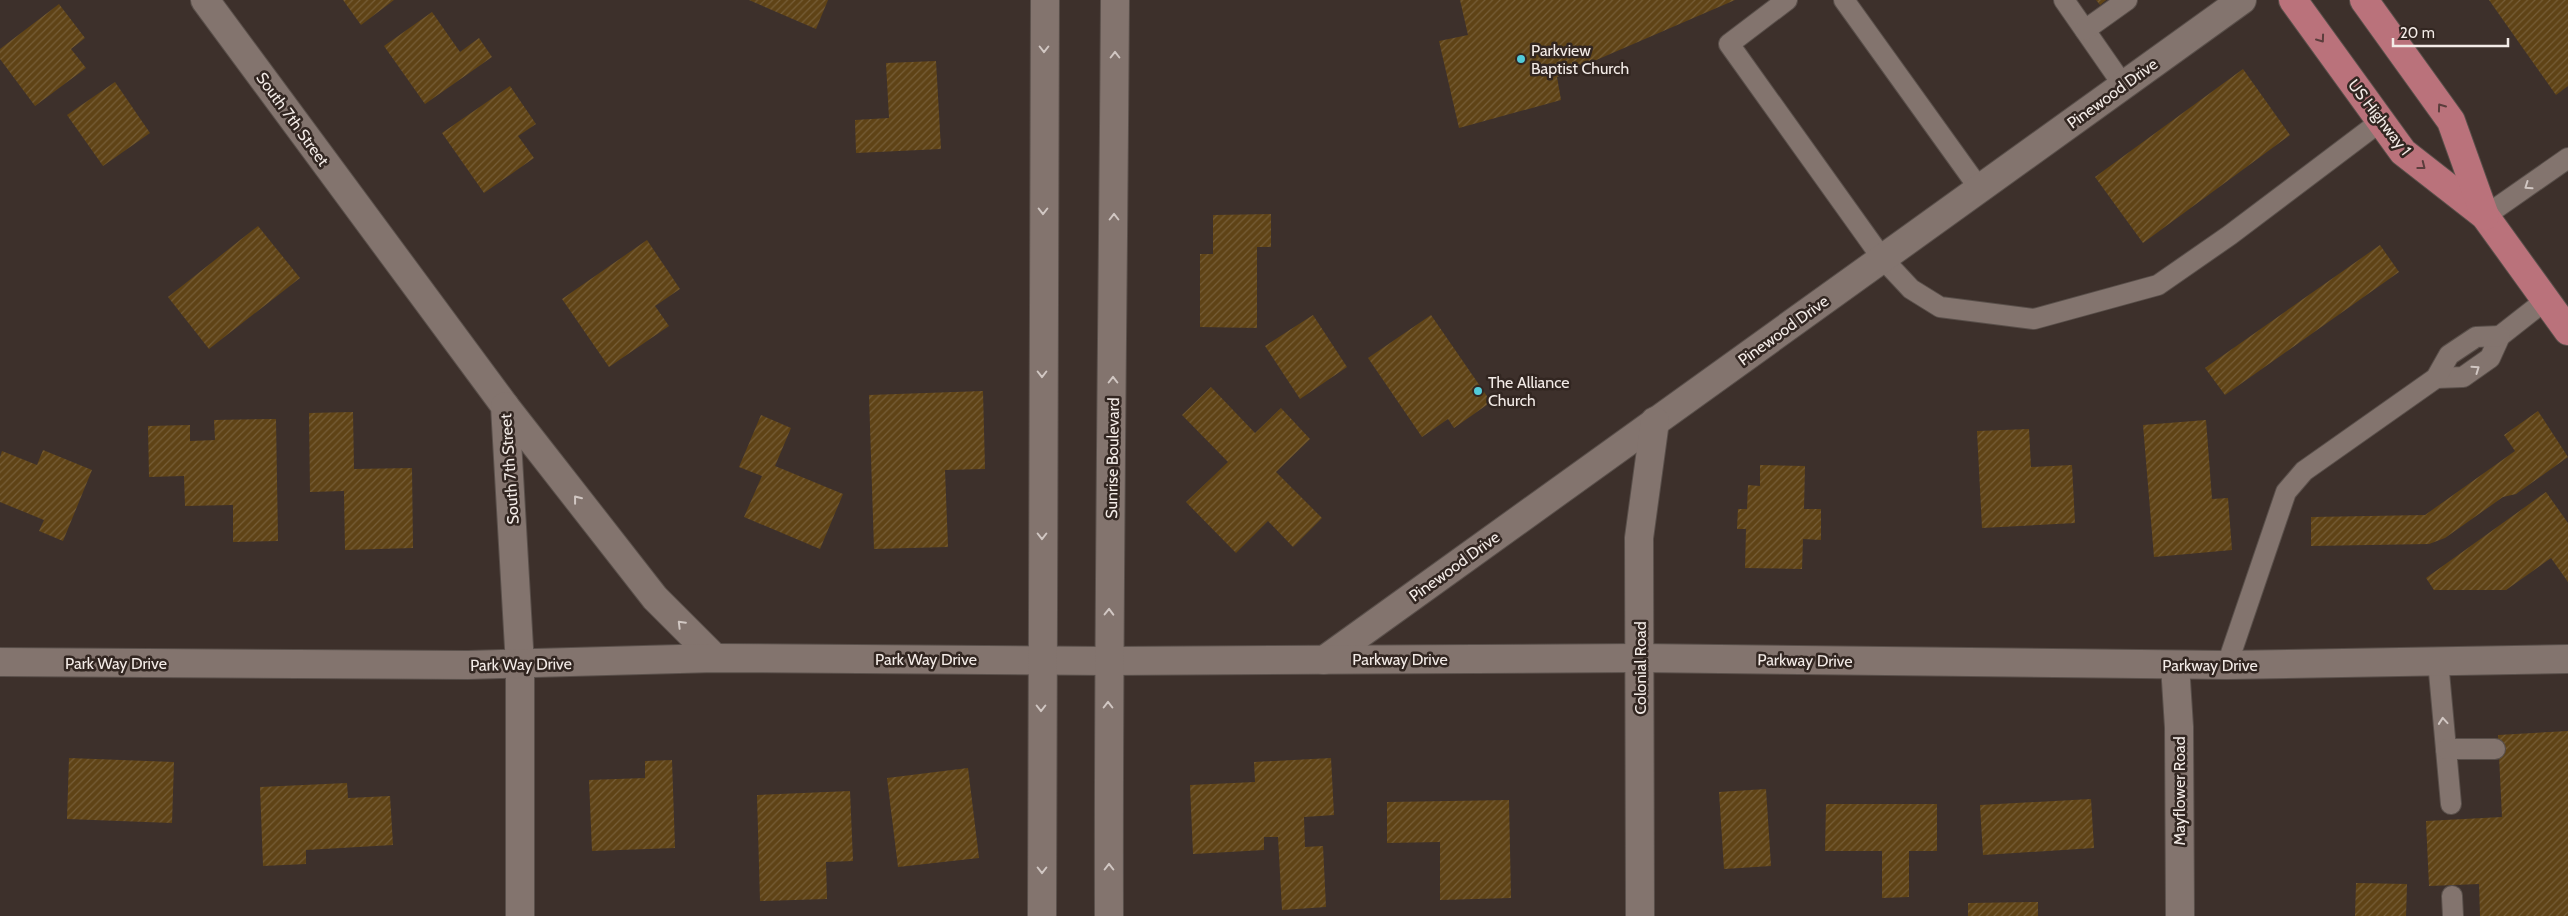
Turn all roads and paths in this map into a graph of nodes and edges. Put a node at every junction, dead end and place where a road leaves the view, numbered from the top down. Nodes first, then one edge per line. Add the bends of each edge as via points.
1 (205, 0) edge
2 (1044, 0) edge
3 (1115, 0) edge
4 (1787, 0) edge
5 (1844, 0) edge
6 (2064, 0) edge
7 (2127, 0) edge
8 (2242, 0) edge
9 (2293, 0) edge
10 (2364, 0) edge
11 (2085, 30) junction
12 (2123, 85) junction
13 (2381, 121) junction
14 (2568, 158) edge
15 (1980, 188) junction
16 (2485, 216) junction
17 (1882, 258) junction
18 (2546, 300) junction
19 (2566, 325) edge
20 (505, 406) junction
21 (1655, 421) junction
22 (715, 658) junction
23 (1640, 658) junction
24 (1041, 659) junction
25 (2568, 659) edge
26 (1324, 660) junction
27 (1108, 661) junction
28 (0, 662) edge
29 (2438, 662) junction
30 (520, 664) junction
31 (2175, 666) junction
32 (2227, 666) junction
33 (2446, 749) junction
34 (2495, 750) dead end
35 (2451, 804) dead end
36 (2452, 896) dead end
37 (520, 916) edge
38 (1042, 916) edge
39 (1109, 916) edge
40 (1640, 916) edge
41 (2180, 916) edge
42 (2453, 916) edge

1 - 20 street, South 7th Street
2 -> 24 street
27 -> 3 street, Sunrise Boulevard
4 - 17 lane via 1729,44
5 - 15 lane
6 - 11 lane
7 - 11 lane
8 - 12 street, Pinewood Drive
9 -> 13 main road, US Highway 1
16 -> 10 main road, US Highway 1 via 2451,121
11 - 12 lane
12 - 15 street, Pinewood Drive
13 -> 16 main road, US Highway 1 via 2403,152
13 - 17 lane via 2158,285 2034,319 1940,307 1911,289
14 -> 16 lane
15 - 17 street, Pinewood Drive
16 - 18 main road, US Highway 1
17 - 21 street, Pinewood Drive
18 - 19 main road, US Highway 1
18 - 32 lane via 2500,336 2490,358 2464,377 2436,378 2304,471 2286,492
22 -> 20 street via 655,598
20 - 30 street, South 7th Street
21 - 23 street, Colonial Road via 1639,538
21 - 26 street, Pinewood Drive
22 - 24 street, Park Way Drive
22 - 30 street, Park Way Drive
23 - 26 street, Parkway Drive
23 - 31 street, Parkway Drive
23 - 40 street, Colonial Road
24 - 27 street, Parkway Drive
24 -> 38 street
25 - 29 street, Parkway Drive
26 - 27 street, Parkway Drive
39 -> 27 street, Sunrise Boulevard
28 - 30 street, Park Way Drive
29 - 32 street, Parkway Drive
33 -> 29 lane
30 - 37 street, South 7th Street
31 - 32 street, Parkway Drive
31 - 41 street, Mayflower Road via 2179,727
33 - 34 lane
33 - 35 lane
36 - 42 lane

